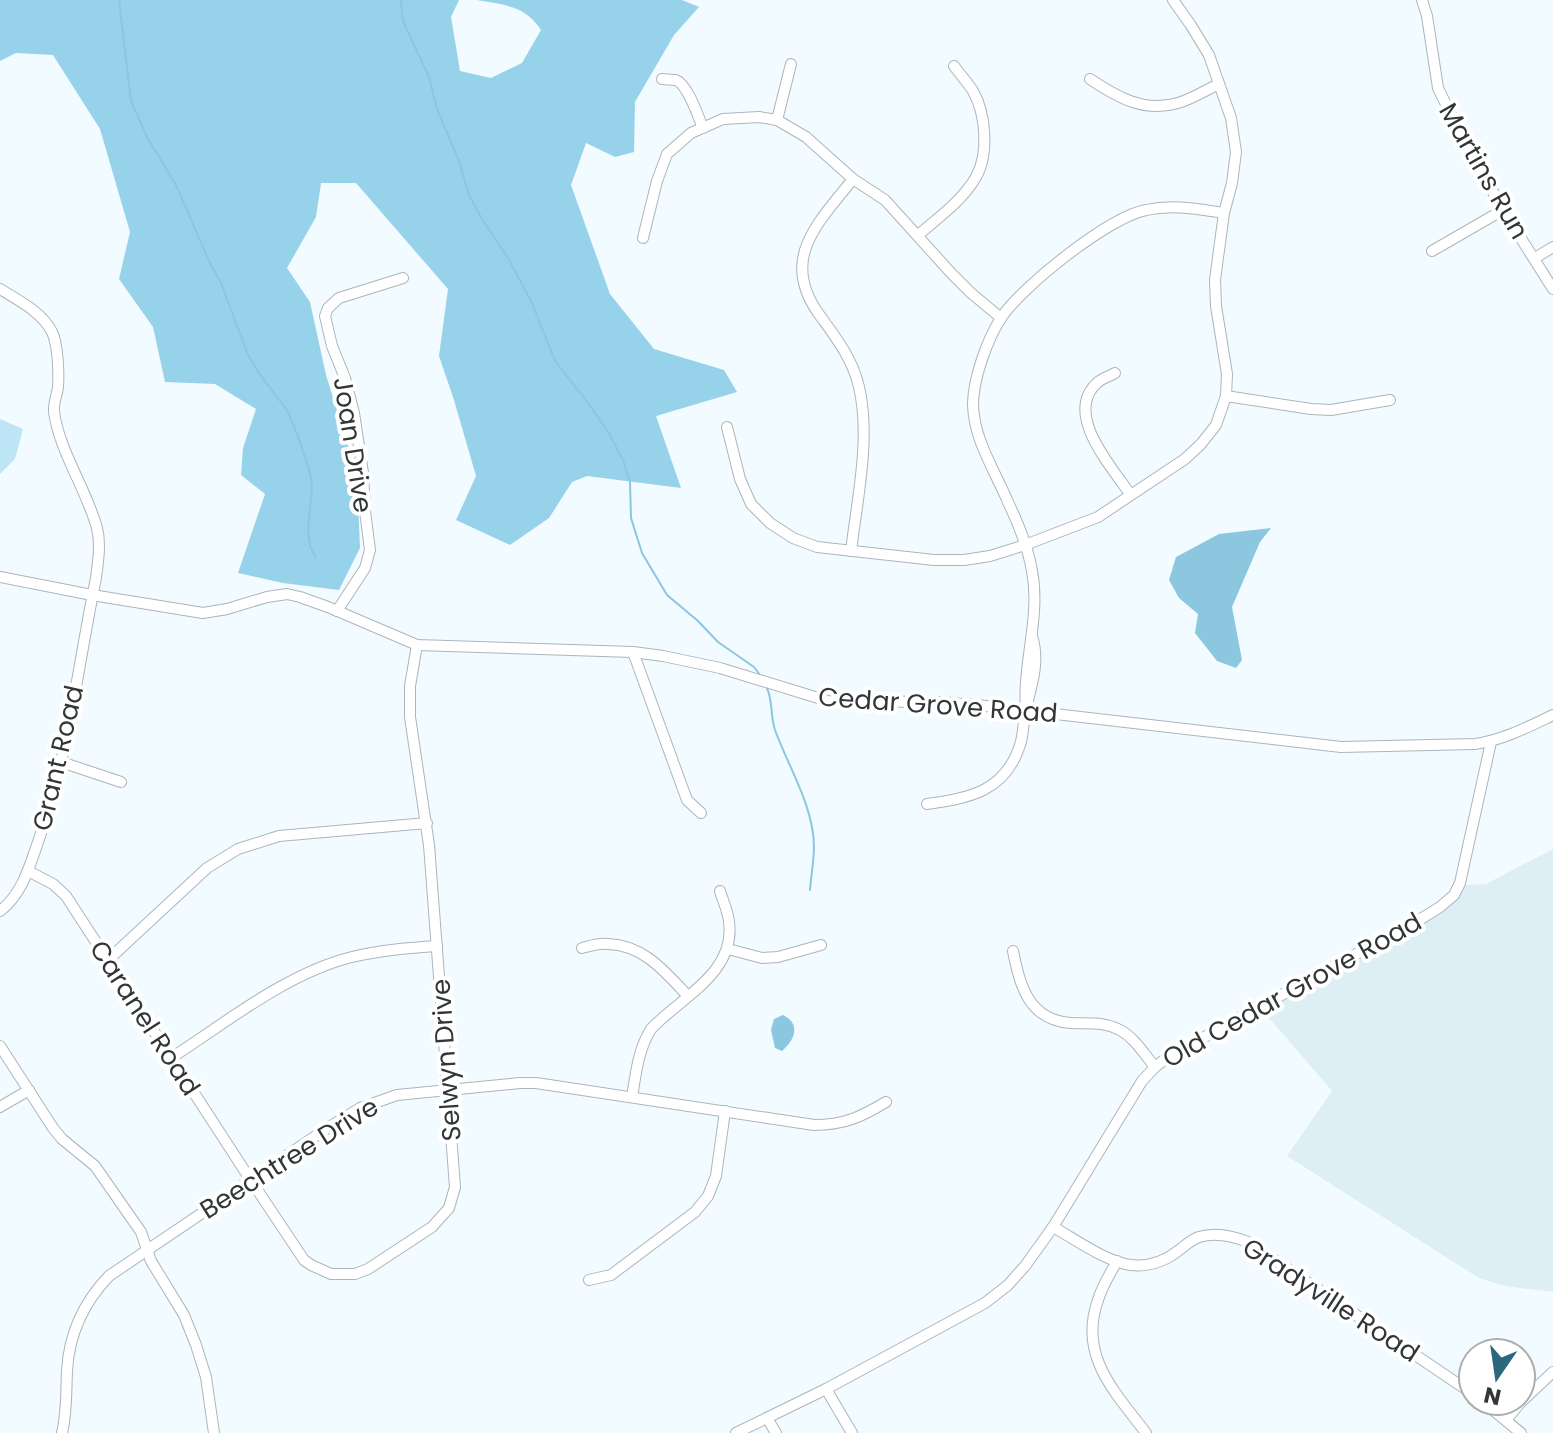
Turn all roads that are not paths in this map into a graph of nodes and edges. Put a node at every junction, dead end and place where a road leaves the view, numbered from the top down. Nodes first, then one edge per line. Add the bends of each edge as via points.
1 (1173, 0) edge
2 (1422, 0) edge
3 (791, 64) dead end
4 (954, 66) dead end
5 (662, 79) dead end
6 (1090, 79) dead end
7 (1219, 84) junction
8 (777, 120) junction
9 (703, 128) junction
10 (853, 179) junction
11 (1503, 210) junction
12 (1224, 213) junction
13 (918, 235) junction
14 (643, 238) dead end
15 (1553, 247) edge
16 (1432, 251) dead end
17 (1535, 258) junction
18 (403, 278) dead end
19 (0, 289) edge
20 (1553, 289) edge
21 (1001, 318) junction
22 (1115, 373) dead end
23 (1226, 396) junction
24 (1390, 400) dead end
25 (727, 427) dead end
26 (1130, 494) junction
27 (1025, 545) junction
28 (851, 551) junction
29 (0, 577) edge
30 (92, 595) junction
31 (337, 611) junction
32 (417, 645) junction
33 (633, 652) junction
34 (1026, 710) junction
35 (1553, 715) edge
36 (1491, 742) junction
37 (61, 762) junction
38 (121, 782) dead end
39 (927, 804) dead end
40 (701, 813) dead end
41 (427, 823) junction
42 (28, 871) junction
43 (720, 891) dead end
44 (0, 911) edge
45 (821, 945) dead end
46 (437, 946) junction
47 (582, 948) dead end
48 (728, 949) junction
49 (1013, 951) dead end
50 (108, 960) junction
51 (688, 996) junction
52 (0, 1046) edge
53 (171, 1058) junction
54 (1155, 1067) junction
55 (29, 1090) junction
56 (449, 1090) junction
57 (632, 1097) junction
58 (886, 1102) dead end
59 (0, 1107) edge
60 (725, 1111) junction
61 (250, 1179) junction
62 (1053, 1227) junction
63 (147, 1249) junction
64 (1117, 1261) junction
65 (589, 1280) dead end
66 (1553, 1372) edge
67 (1457, 1383) edge
68 (826, 1389) junction
69 (1502, 1417) edge
70 (767, 1418) junction
71 (1506, 1420) junction
72 (62, 1433) edge
73 (214, 1433) edge
74 (736, 1433) edge
75 (776, 1433) edge
76 (852, 1433) edge
77 (1146, 1433) edge
78 (1521, 1433) edge

1 - 7 street via 1209,55
2 - 11 street, Martins Run via 1438,88
3 - 8 street
4 - 13 street via 974,93 985,136 984,156 961,196
5 - 9 street via 683,85
6 - 7 street via 1120,99 1154,106 1179,103
7 - 12 street via 1236,152
8 - 9 street via 723,119
8 - 10 street via 806,137
9 - 14 street via 667,154
10 - 13 street via 885,200
10 - 28 street via 815,226 802,266 815,310 842,345 859,388 863,443
11 - 16 street
11 - 17 street, Martins Run
12 - 21 street via 1177,206 1143,210 1094,236 1046,272
12 - 23 street via 1215,280
13 - 21 street
15 - 17 street
17 - 20 street, Martins Run
18 - 31 street, Joan Drive via 339,298 325,316 354,413 370,550 365,568
19 - 30 street, Grant Road via 26,305 52,333 58,387 53,407 98,531
21 - 27 street via 977,378 973,404 984,449
22 - 26 street via 1090,391 1084,408 1094,439
23 - 24 street via 1331,410
23 - 26 street via 1216,425 1201,444
25 - 28 street via 751,504 793,538
26 - 27 street via 1098,517
27 - 28 street via 964,560
27 - 34 street via 1035,597 1032,633 1037,651
29 - 30 street, Cedar Grove Road
30 - 31 street, Cedar Grove Road via 203,613 287,594
30 - 37 street, Grant Road
31 - 32 street, Cedar Grove Road
32 - 33 street, Cedar Grove Road
32 - 41 street, Selwyn Drive via 410,717
33 - 34 street, Cedar Grove Road via 694,661 828,701
33 - 40 street via 687,800
34 - 36 street, Cedar Grove Road via 1341,747
34 - 39 street via 1016,756 1002,777 974,796
35 - 36 street, Cedar Grove Road
36 - 54 street, Old Cedar Grove Road via 1454,895 1424,917
37 - 38 street
37 - 42 street, Grant Road
41 - 46 street, Selwyn Drive
41 - 50 street via 279,836 238,849 207,868
42 - 44 street, Grant Road
42 - 50 street, Caranel Road via 66,896
43 - 48 street via 729,923
45 - 48 street via 762,958
46 - 53 street via 382,951 324,966 272,992
46 - 56 street, Selwyn Drive
47 - 51 street via 606,943 641,951
48 - 51 street via 715,971
49 - 54 street via 1020,985 1043,1013 1059,1021 1094,1022 1119,1030
50 - 53 street, Caranel Road
51 - 57 street via 644,1040
52 - 55 street
53 - 61 street, Caranel Road
54 - 62 street, Old Cedar Grove Road
55 - 59 street
55 - 63 street via 62,1139 95,1166
56 - 57 street, Beechtree Drive via 536,1083
56 - 61 street, Beechtree Drive via 397,1095 360,1108
56 - 61 street, Selwyn Drive via 455,1187 449,1208 432,1227 368,1269 331,1274 304,1260
57 - 60 street, Beechtree Drive
58 - 60 street, Beechtree Drive via 833,1125
60 - 65 street via 708,1196 695,1212 611,1275
61 - 63 street, Beechtree Drive
62 - 64 street, Gradyville Road
62 - 68 street, Old Cedar Grove Road via 1016,1278 985,1303
63 - 72 street, Beechtree Drive via 109,1276 78,1321 69,1353
63 - 73 street via 196,1345
64 - 67 street, Gradyville Road via 1153,1264 1199,1237 1233,1236
64 - 77 street via 1094,1312 1094,1348 1102,1374
66 - 71 street
68 - 70 street, Old Cedar Grove Road
68 - 76 street
69 - 71 street
70 - 74 street, Old Cedar Grove Road
70 - 75 street
71 - 78 street

